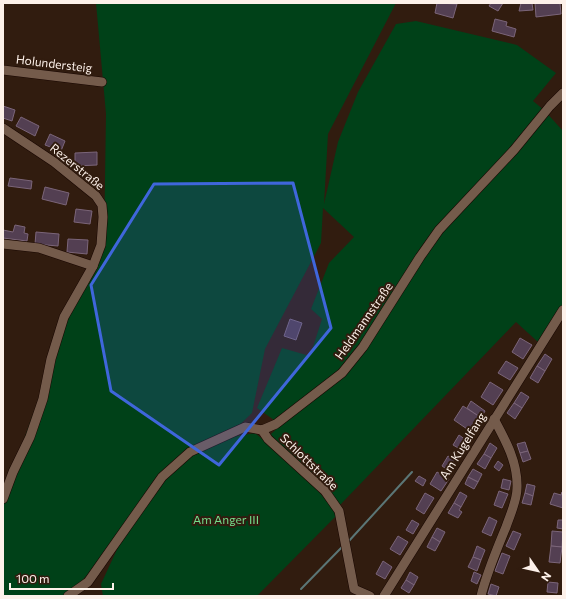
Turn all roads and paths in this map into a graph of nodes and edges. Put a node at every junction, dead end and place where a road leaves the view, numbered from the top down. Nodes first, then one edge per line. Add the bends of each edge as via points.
1 (3, 70) edge
2 (102, 82) dead end
3 (563, 93) edge
4 (3, 128) edge
5 (3, 244) edge
6 (93, 266) junction
7 (563, 310) edge
8 (494, 419) junction
9 (262, 430) junction
10 (3, 499) edge
11 (68, 596) edge
12 (370, 596) edge
13 (384, 596) edge
14 (481, 596) edge

1 - 2 street, Holundersteig
3 - 9 street, Heldmannstraße via 440,230 363,347 342,373 276,424
4 - 6 street, Rezerstraße via 54,162 96,196 102,205 101,244
5 - 6 street via 39,248
6 - 10 street, Rezerstraße via 64,317 51,359 43,399 30,437
7 - 8 street, Am Kugelfang
8 - 13 street, Am Kugelfang
8 - 14 street via 509,446 517,490
9 - 11 street via 245,426 190,452 162,477 88,582
9 - 12 street, Schlottstraße via 268,439 325,491 339,511 354,589

